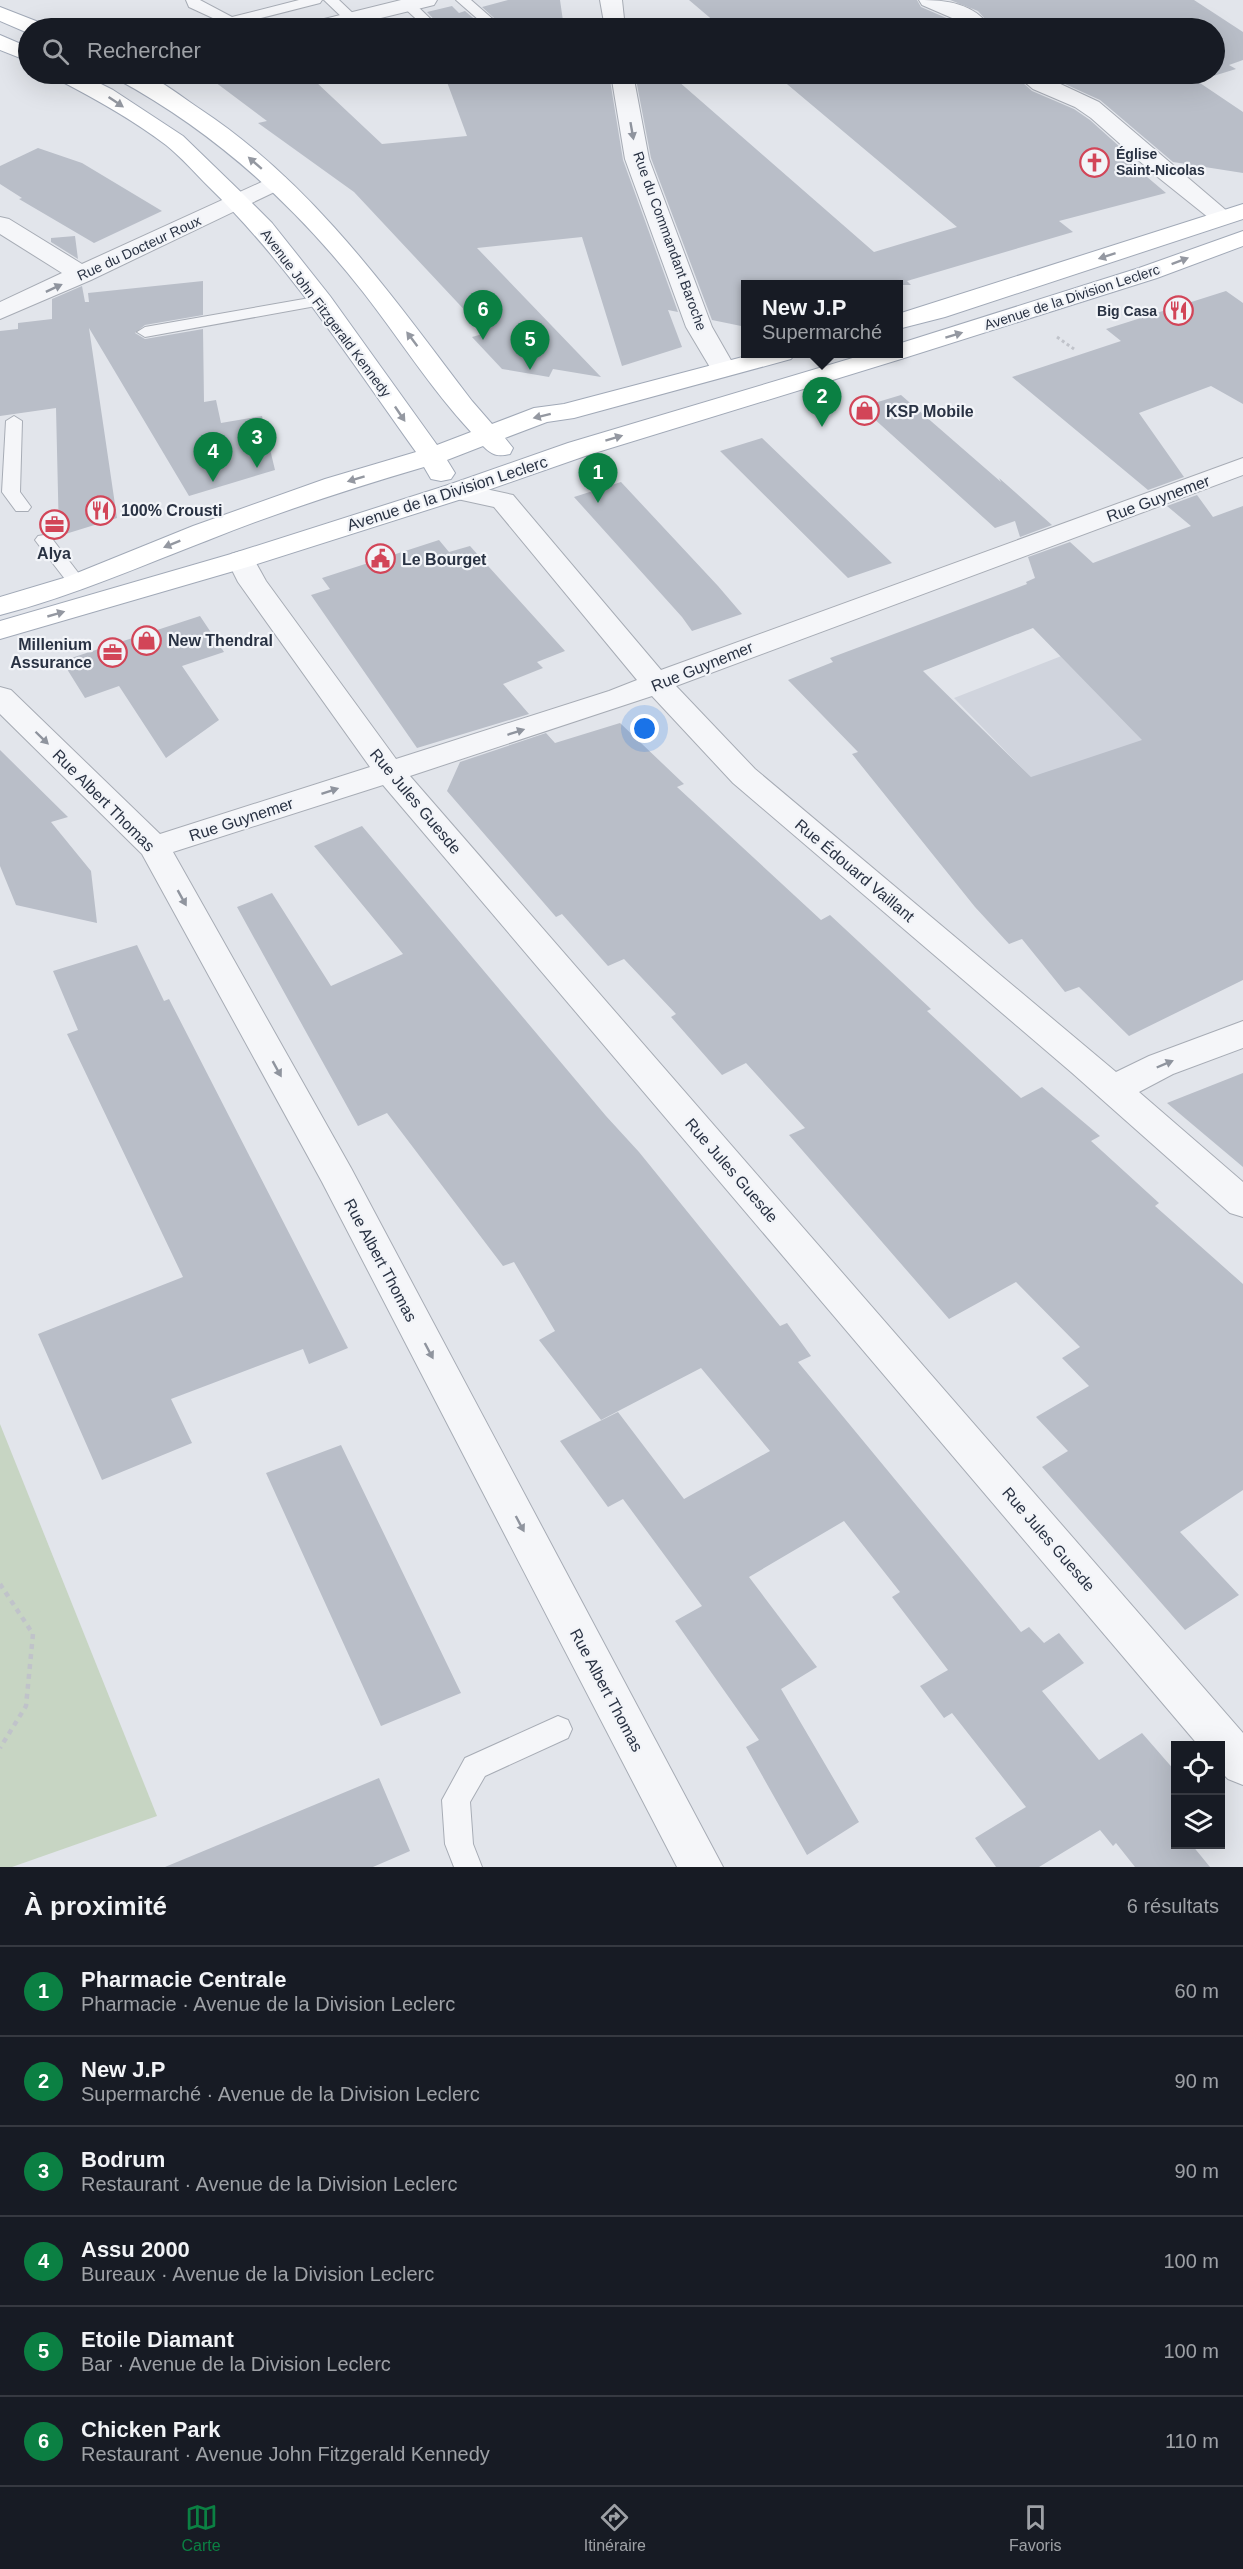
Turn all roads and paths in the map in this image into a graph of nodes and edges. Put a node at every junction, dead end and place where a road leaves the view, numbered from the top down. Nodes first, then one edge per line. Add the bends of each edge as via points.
1 (193, 0) edge
2 (315, 0) edge
3 (331, 0) edge
4 (463, 0) edge
5 (611, 0) edge
6 (930, 0) edge
7 (417, 2) edge
8 (0, 13) edge
9 (222, 18) edge
10 (245, 18) edge
11 (351, 18) edge
12 (356, 18) edge
13 (427, 18) edge
14 (484, 18) edge
15 (614, 18) edge
16 (968, 18) edge
17 (18, 21) edge
18 (0, 42) edge
19 (18, 50) edge
20 (84, 84) edge
21 (148, 84) edge
22 (624, 84) edge
23 (1038, 84) edge
24 (277, 182) junction
25 (237, 201) junction
26 (1233, 214) edge
27 (0, 224) edge
28 (1243, 238) edge
29 (82, 275) junction
30 (321, 301) junction
31 (0, 311) edge
32 (903, 321) edge
33 (145, 332) dead end
34 (1062, 340) dead end
35 (1074, 349) dead end
36 (903, 350) edge
37 (766, 358) edge
38 (879, 358) edge
39 (723, 369) junction
40 (14, 421) dead end
41 (503, 452) junction
42 (1243, 466) edge
43 (444, 474) junction
44 (503, 501) junction
45 (22, 507) dead end
46 (44, 540) dead end
47 (241, 560) junction
48 (77, 583) junction
49 (0, 606) edge
50 (0, 630) edge
51 (657, 684) junction
52 (0, 697) edge
53 (389, 772) junction
54 (154, 847) junction
55 (1243, 1034) edge
56 (1112, 1090) junction
57 (1243, 1203) edge
58 (0, 1584) edge
59 (558, 1729) dead end
60 (0, 1748) edge
61 (1243, 1765) edge
62 (468, 1867) edge
63 (701, 1867) edge

1 - 9 lane
2 - 10 lane
3 - 11 lane
4 - 14 lane
5 - 15 street
6 - 16 street
7 - 12 street
7 - 13 lane
8 - 17 main road
18 - 19 main road
20 -> 25 main road, Avenue John Fitzgerald Kennedy via 175,141
24 -> 21 main road via 233,144
22 -> 39 street, Rue du Commandant Baroche via 637,159 699,327
23 - 26 street via 1090,107 1155,163
24 - 25 street, Rue du Docteur Roux
41 -> 24 main road via 464,408 369,283
25 - 29 street, Rue du Docteur Roux
25 - 30 main road, Avenue John Fitzgerald Kennedy
26 -> 32 main road, Avenue de la Division Leclerc
27 - 29 street
36 -> 28 main road, Avenue de la Division Leclerc via 1148,273
31 -> 29 street, Rue du Docteur Roux
30 - 33 lane
30 -> 43 main road, Avenue John Fitzgerald Kennedy
34 - 35 path
37 - 39 main road
41 -> 38 main road, Avenue de la Division Leclerc via 578,449
39 -> 41 main road via 671,395
40 - 45 lane via 11,492
41 - 43 main road, Avenue de la Division Leclerc
41 - 43 main road
41 - 44 street
42 - 51 street, Rue Guynemer
43 - 44 street
43 - 47 main road, Avenue de la Division Leclerc
43 -> 48 main road, Avenue de la Division Leclerc via 335,485
44 - 51 street, Rue Édouard Vaillant
46 - 48 lane
50 -> 47 main road, Avenue de la Division Leclerc
47 - 53 street, Rue Jules Guesde via 252,582
48 - 49 main road, Avenue de la Division Leclerc
53 -> 51 street, Rue Guynemer
51 - 56 street, Rue Édouard Vaillant via 744,776
52 -> 54 street, Rue Albert Thomas
54 -> 53 street, Rue Guynemer
53 - 61 street, Rue Jules Guesde
54 -> 63 street, Rue Albert Thomas via 338,1178
56 -> 55 street via 1161,1065
56 - 57 street, Rue Édouard Vaillant
58 - 60 path via 33,1634 26,1706
59 - 62 lane via 475,1767 456,1800 459,1844

